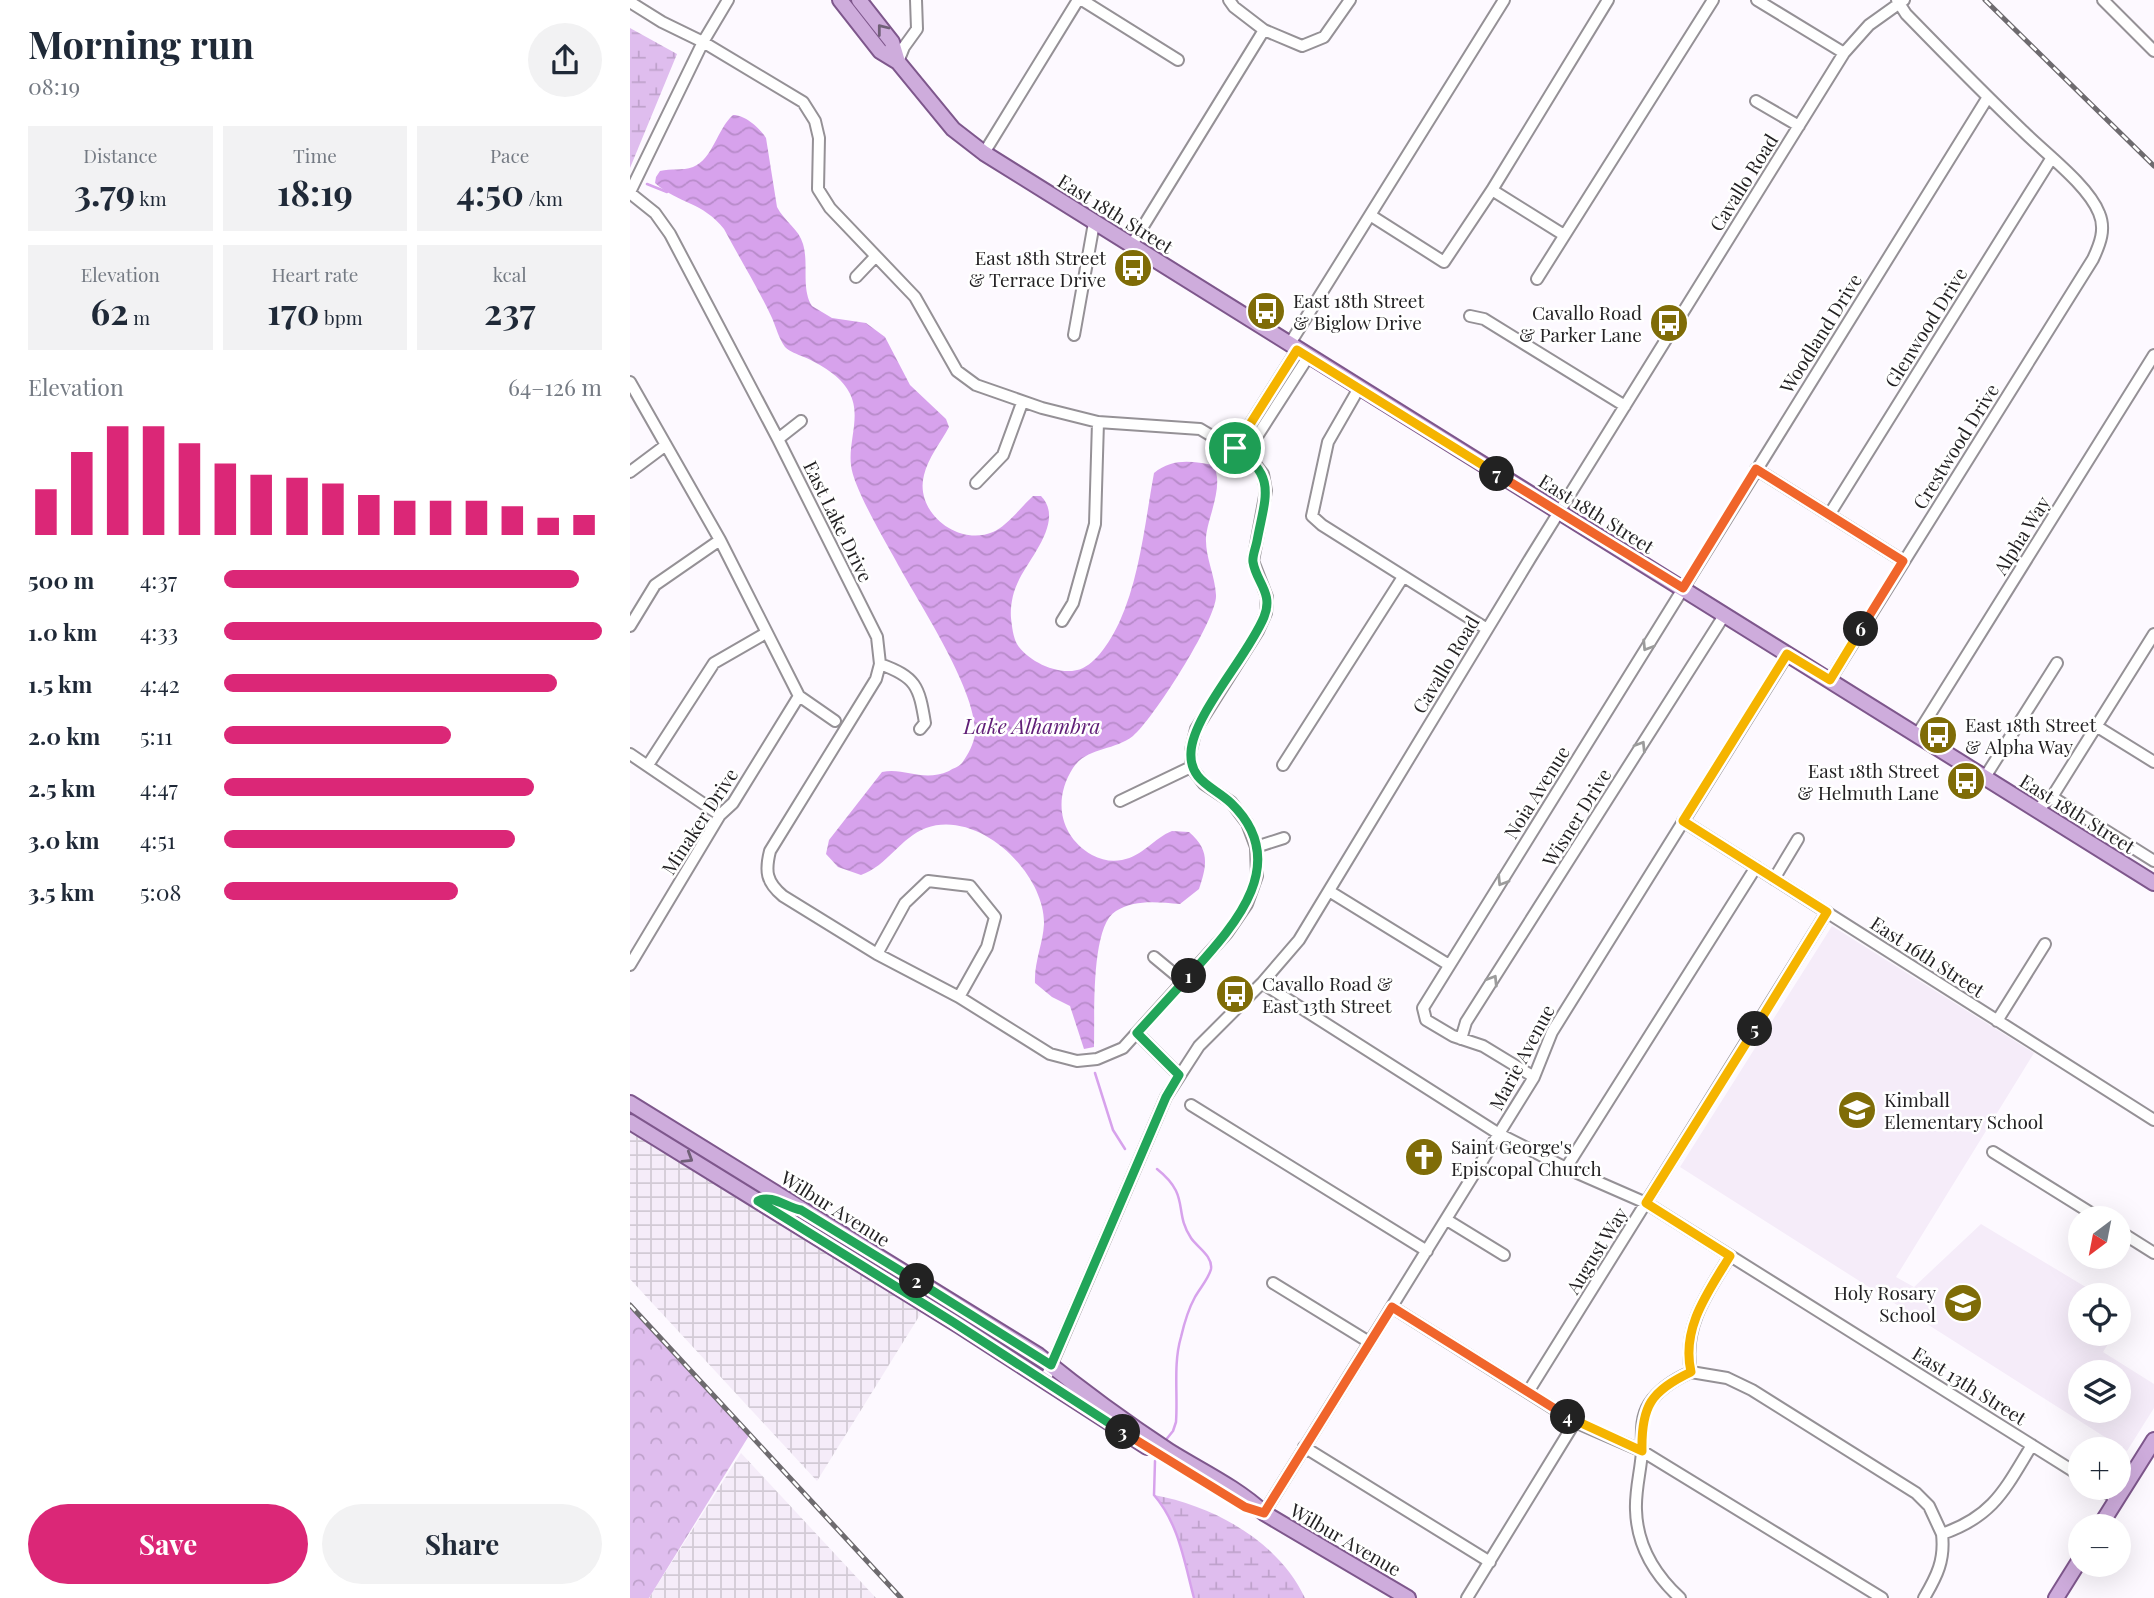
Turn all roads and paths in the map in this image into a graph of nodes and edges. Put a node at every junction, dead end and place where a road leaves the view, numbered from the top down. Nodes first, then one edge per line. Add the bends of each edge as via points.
1 (728, 0) edge
2 (840, 0) edge
3 (859, 0) edge
4 (916, 0) edge
5 (1080, 0) edge
6 (1228, 0) edge
7 (1350, 0) edge
8 (1504, 0) edge
9 (1608, 0) edge
10 (1713, 0) edge
11 (1757, 0) edge
12 (2103, 0) edge
13 (1900, 1) edge
14 (630, 2) edge
15 (1264, 30) junction
16 (703, 41) junction
17 (2151, 43) edge
18 (1844, 53) junction
19 (1178, 60) dead end
20 (898, 62) junction
21 (1988, 97) junction
22 (1756, 101) dead end
23 (1799, 126) junction
24 (984, 153) junction
25 (2051, 159) junction
26 (1492, 190) junction
27 (630, 192) edge
28 (1370, 215) junction
29 (1094, 223) junction
30 (1564, 235) junction
31 (1131, 246) junction
32 (875, 257) junction
33 (856, 278) dead end
34 (1537, 279) dead end
35 (1471, 316) dead end
36 (1074, 335) dead end
37 (1298, 351) junction
38 (2154, 355) edge
39 (630, 382) edge
40 (1359, 388) junction
41 (1022, 402) junction
42 (1625, 406) junction
43 (801, 421) dead end
44 (1098, 422) junction
45 (778, 439) junction
46 (666, 445) junction
47 (1239, 451) junction
48 (1756, 469) junction
49 (630, 472) edge
50 (976, 483) dead end
51 (1559, 512) junction
52 (1829, 515) junction
53 (720, 540) junction
54 (1903, 561) junction
55 (1403, 577) junction
56 (1683, 588) junction
57 (1725, 614) junction
58 (1062, 621) dead end
59 (630, 626) edge
60 (1487, 629) junction
61 (766, 633) junction
62 (2154, 634) edge
63 (1787, 654) junction
64 (2057, 663) dead end
65 (880, 664) junction
66 (1830, 680) junction
67 (799, 696) junction
68 (835, 722) dead end
69 (2096, 726) junction
70 (920, 729) dead end
71 (1917, 735) junction
72 (630, 754) edge
73 (2154, 762) edge
74 (648, 765) junction
75 (1283, 765) dead end
76 (1191, 767) junction
77 (1985, 777) junction
78 (2052, 797) junction
79 (1120, 800) dead end
80 (2036, 810) junction
81 (720, 816) junction
82 (1683, 821) junction
83 (1284, 838) dead end
84 (1798, 839) dead end
85 (1256, 847) junction
86 (2154, 861) edge
87 (1756, 867) junction
88 (1774, 879) junction
89 (2154, 883) edge
90 (1329, 891) junction
91 (1827, 912) junction
92 (2045, 944) dead end
93 (877, 954) junction
94 (1154, 957) dead end
95 (630, 965) edge
96 (1449, 965) junction
97 (1183, 981) junction
98 (1262, 984) junction
99 (959, 997) junction
100 (1997, 1021) junction
101 (1137, 1033) junction
102 (1461, 1040) junction
103 (1179, 1075) junction
104 (1534, 1077) junction
105 (630, 1103) edge
106 (1191, 1105) dead end
107 (2154, 1121) edge
108 (630, 1122) edge
109 (1499, 1134) junction
110 (1993, 1152) dead end
111 (1566, 1168) junction
112 (758, 1201) junction
113 (1646, 1203) junction
114 (2079, 1206) edge
115 (801, 1210) junction
116 (1447, 1220) junction
117 (2132, 1239) edge
118 (1427, 1251) junction
119 (2154, 1252) edge
120 (1504, 1255) dead end
121 (1730, 1256) junction
122 (1273, 1283) dead end
123 (1392, 1307) junction
124 (1369, 1342) junction
125 (1051, 1365) junction
126 (1691, 1372) junction
127 (1045, 1380) junction
128 (1528, 1392) junction
129 (1576, 1422) junction
130 (2154, 1440) edge
131 (2032, 1445) junction
132 (1304, 1447) junction
133 (1642, 1451) junction
134 (2068, 1468) edge
135 (2131, 1477) edge
136 (1264, 1513) junction
137 (1942, 1534) junction
138 (1490, 1562) junction
139 (2072, 1577) edge
140 (1401, 1596) edge
141 (2062, 1596) edge
142 (1468, 1598) edge
143 (1680, 1598) edge
144 (1882, 1598) edge
145 (1924, 1598) edge

1 - 16 street
2 - 20 main road, East 18th Street via 880,51
20 -> 3 main road, East 18th Street via 892,42
4 - 20 street via 917,30
5 - 19 street
5 - 24 street
6 - 15 street
7 - 15 street via 1324,37 1302,46
8 - 28 street
9 - 26 street
10 - 30 street
11 - 18 street
12 - 17 street
13 - 18 street, Cavallo Road
13 - 21 street via 1906,13
14 - 16 street
15 - 31 street
16 - 27 street
16 - 32 street via 803,102 815,121 818,138 818,189
18 - 23 street, Cavallo Road
20 - 24 main road, East 18th Street via 953,129
21 - 25 street
21 - 48 street, Woodland Drive
22 - 23 street
23 - 42 street, Cavallo Road
24 - 29 main road, East 18th Street
25 - 52 street, Glenwood Drive
25 - 54 street, Crestwood Drive via 2086,191 2100,214 2100,245
26 - 28 street via 1444,262
26 - 30 street
27 - 45 street, East Lake Drive via 670,234
28 - 37 street
29 - 31 main road, East 18th Street
29 - 36 street
30 - 34 street
31 - 37 main road, East 18th Street
32 - 33 street
32 - 41 street via 915,297 957,371 976,385
35 - 42 street via 1484,319
37 - 40 main road, East 18th Street
37 - 47 street
38 - 71 street, Alpha Way
39 - 46 street
40 - 51 main road, East 18th Street
40 - 55 street via 1328,442 1312,516
41 - 44 street
41 - 50 street via 1003,455
42 - 51 street, Cavallo Road
43 - 45 street
44 - 47 street via 1200,429
44 - 58 street via 1095,524 1073,603
45 - 65 street, East Lake Drive via 877,637
46 - 49 street
46 - 53 street
47 - 76 street via 1263,474 1266,491 1253,561 1267,597 1266,613 1196,729
48 - 52 street
48 - 56 street, Woodland Drive
51 - 56 main road, East 18th Street
51 - 60 street, Cavallo Road
52 - 54 street
53 - 59 street via 655,584
53 - 61 street
54 - 66 street, Crestwood Drive
55 - 60 street
55 - 75 street
56 - 57 main road, East 18th Street
56 -> 96 street, Noia Avenue
57 - 63 main road, East 18th Street
102 -> 57 street, Wisner Drive via 1466,1022
60 - 90 street, Cavallo Road
61 - 67 street
61 - 74 street via 714,663
62 - 69 street
63 - 66 main road, East 18th Street
63 - 82 street, Marie Avenue
64 - 77 street
65 - 70 street via 904,673 920,693 925,723
65 - 93 street via 876,679 770,851 767,876 783,896
66 - 71 main road, East 18th Street
67 - 68 street
67 - 81 street, Minaker Drive via 733,803
69 - 73 street
69 - 78 street
71 - 77 main road, East 18th Street
72 - 74 street
74 - 81 street
76 - 79 street
76 - 85 street via 1204,784 1231,802 1247,823
77 - 80 main road, East 18th Street
78 - 80 street
78 - 86 street
80 - 89 main road, East 18th Street
81 - 95 street, Minaker Drive
82 - 87 street, East 16th Street
82 - 104 street, Marie Avenue via 1552,1032
83 - 85 street
84 - 88 street
85 - 97 street via 1257,876 1247,904
87 - 88 street, East 16th Street
87 - 111 street
88 - 91 street, East 16th Street
90 - 96 street
90 - 98 street, Cavallo Road via 1299,940
91 - 100 street, East 16th Street
91 - 113 street, August Way
92 - 100 street
93 - 99 street
93 - 99 street via 905,902 928,881 970,886 995,917 987,947
94 - 97 street
96 - 102 street, Noia Avenue via 1423,1015
97 - 101 street
98 - 103 street, Cavallo Road via 1199,1046
98 - 109 street, East 13th Street
99 - 101 street via 1067,1060 1109,1055
100 - 107 street, East 16th Street
101 - 103 street
102 - 104 street via 1483,1046
103 - 125 street, Cavallo Road
104 - 109 street, Marie Avenue
105 - 115 main road, Wilbur Avenue
106 - 118 street
108 -> 112 main road, Wilbur Avenue
109 - 111 street, East 13th Street
109 - 116 street, Marie Avenue
110 - 114 street
111 - 113 street, East 13th Street
112 - 115 main road via 771,1198
112 - 127 main road, Wilbur Avenue
113 - 121 street, East 13th Street
113 - 128 street, August Way
115 - 125 main road, Wilbur Avenue
116 - 118 street, Marie Avenue
116 - 120 street
117 - 119 street
118 - 123 street, Marie Avenue
121 - 126 street via 1693,1321 1688,1359
121 - 131 street, East 13th Street
122 - 124 street
123 - 124 street, Marie Avenue
123 - 128 street
124 - 132 street, Marie Avenue
125 - 127 street, Cavallo Road
125 - 136 main road, Wilbur Avenue via 1098,1403
126 - 133 street via 1676,1379 1647,1406
126 - 137 street via 1727,1378 1752,1391 1916,1493 1929,1506
127 - 136 main road, Wilbur Avenue via 1245,1507
128 - 129 street
129 - 133 street
129 - 138 street
130 - 135 main road
131 - 134 street, East 13th Street
131 - 137 street via 1992,1507 1963,1527
132 - 136 street, Marie Avenue
132 - 138 street
133 - 143 street via 1638,1532 1662,1582
133 - 144 street
136 - 140 main road, Wilbur Avenue
137 - 145 street via 1941,1566
138 - 142 street
139 - 141 main road

